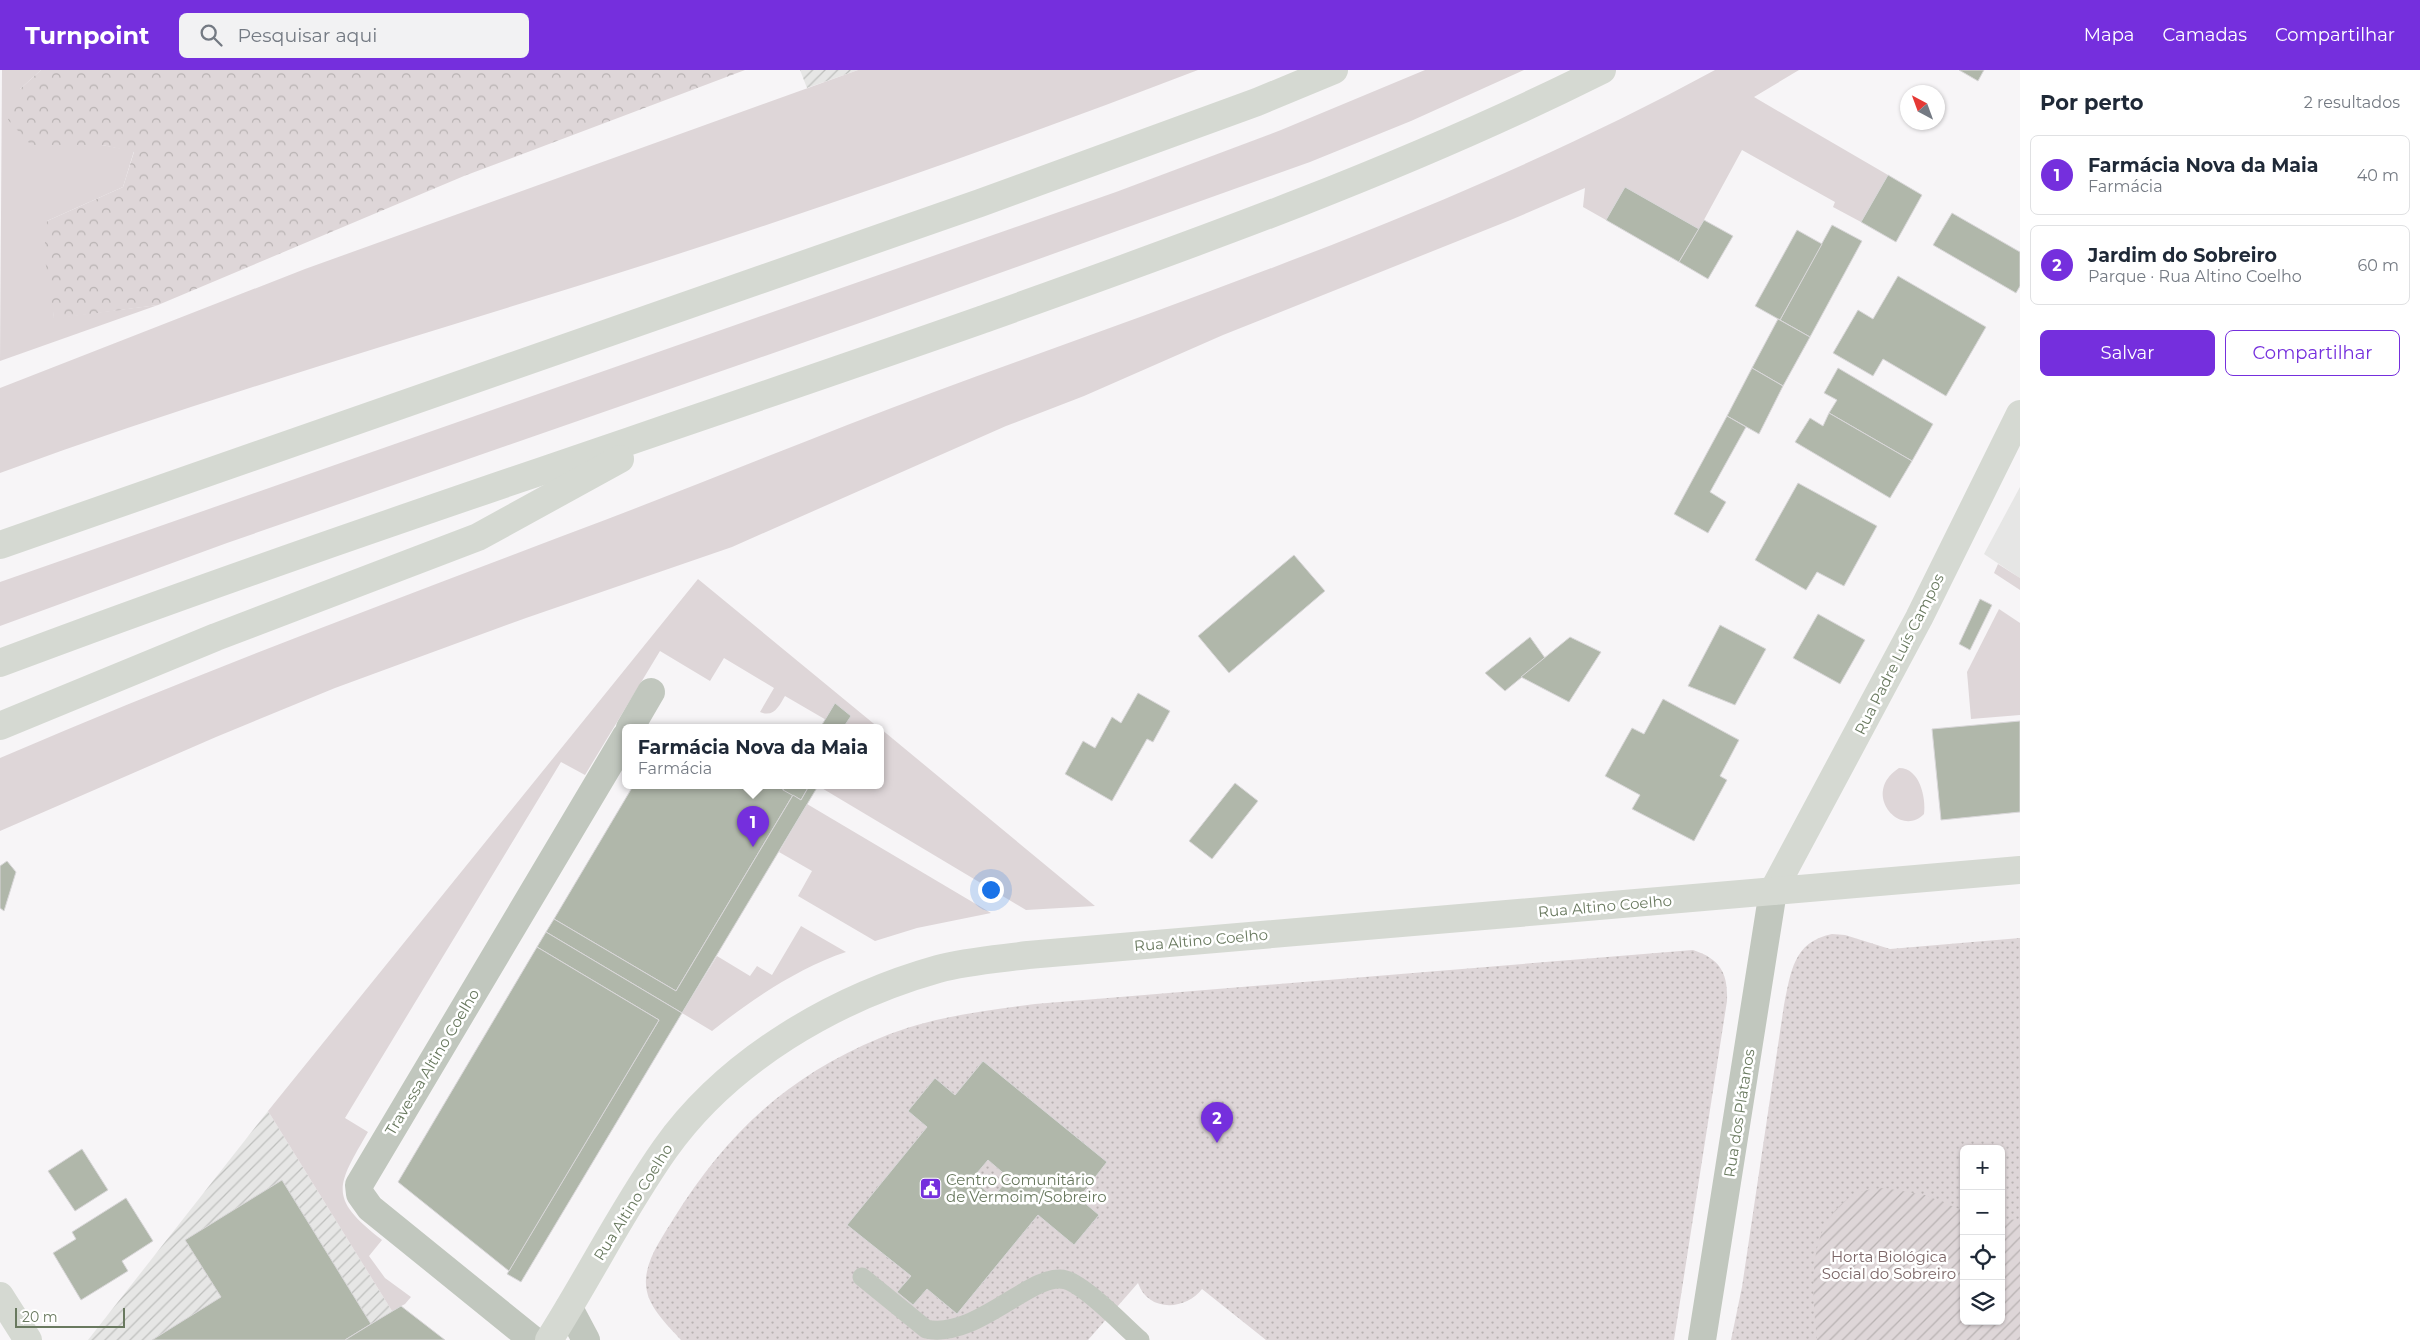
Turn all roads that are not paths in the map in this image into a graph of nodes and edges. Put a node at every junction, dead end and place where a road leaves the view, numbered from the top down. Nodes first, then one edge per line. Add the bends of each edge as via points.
1 (1334, 70) edge
2 (1602, 70) edge
3 (2020, 414) edge
4 (686, 422) junction
5 (0, 545) edge
6 (0, 663) edge
7 (651, 692) dead end
8 (632, 724) edge
9 (0, 726) edge
10 (622, 743) edge
11 (2020, 870) edge
12 (1773, 891) junction
13 (862, 1277) dead end
14 (0, 1296) edge
15 (569, 1308) junction
16 (1704, 1339) edge
17 (28, 1340) edge
18 (533, 1340) edge
19 (549, 1340) edge
20 (586, 1340) edge
21 (1140, 1340) edge

1 - 5 main road via 1257,102 998,197
2 - 4 main road via 1421,154 1250,222
3 - 12 main road, Rua Padre Luís Campos via 1919,618
4 - 6 main road
4 - 9 main road via 478,537 216,637
7 - 8 street
10 - 18 street, Travessa Altino Coelho via 360,1186 360,1194 370,1208
11 - 12 main road, Rua Altino Coelho
12 - 15 main road, Rua Altino Coelho via 1028,955 940,969 896,982 808,1022 748,1064 714,1094 666,1147 626,1208
12 - 16 street, Rua dos Plátanos
13 - 21 lane via 926,1329 940,1332 983,1317 1035,1287 1053,1280 1066,1280
14 - 17 main road
15 - 19 main road, Rua Altino Coelho
15 - 20 street

